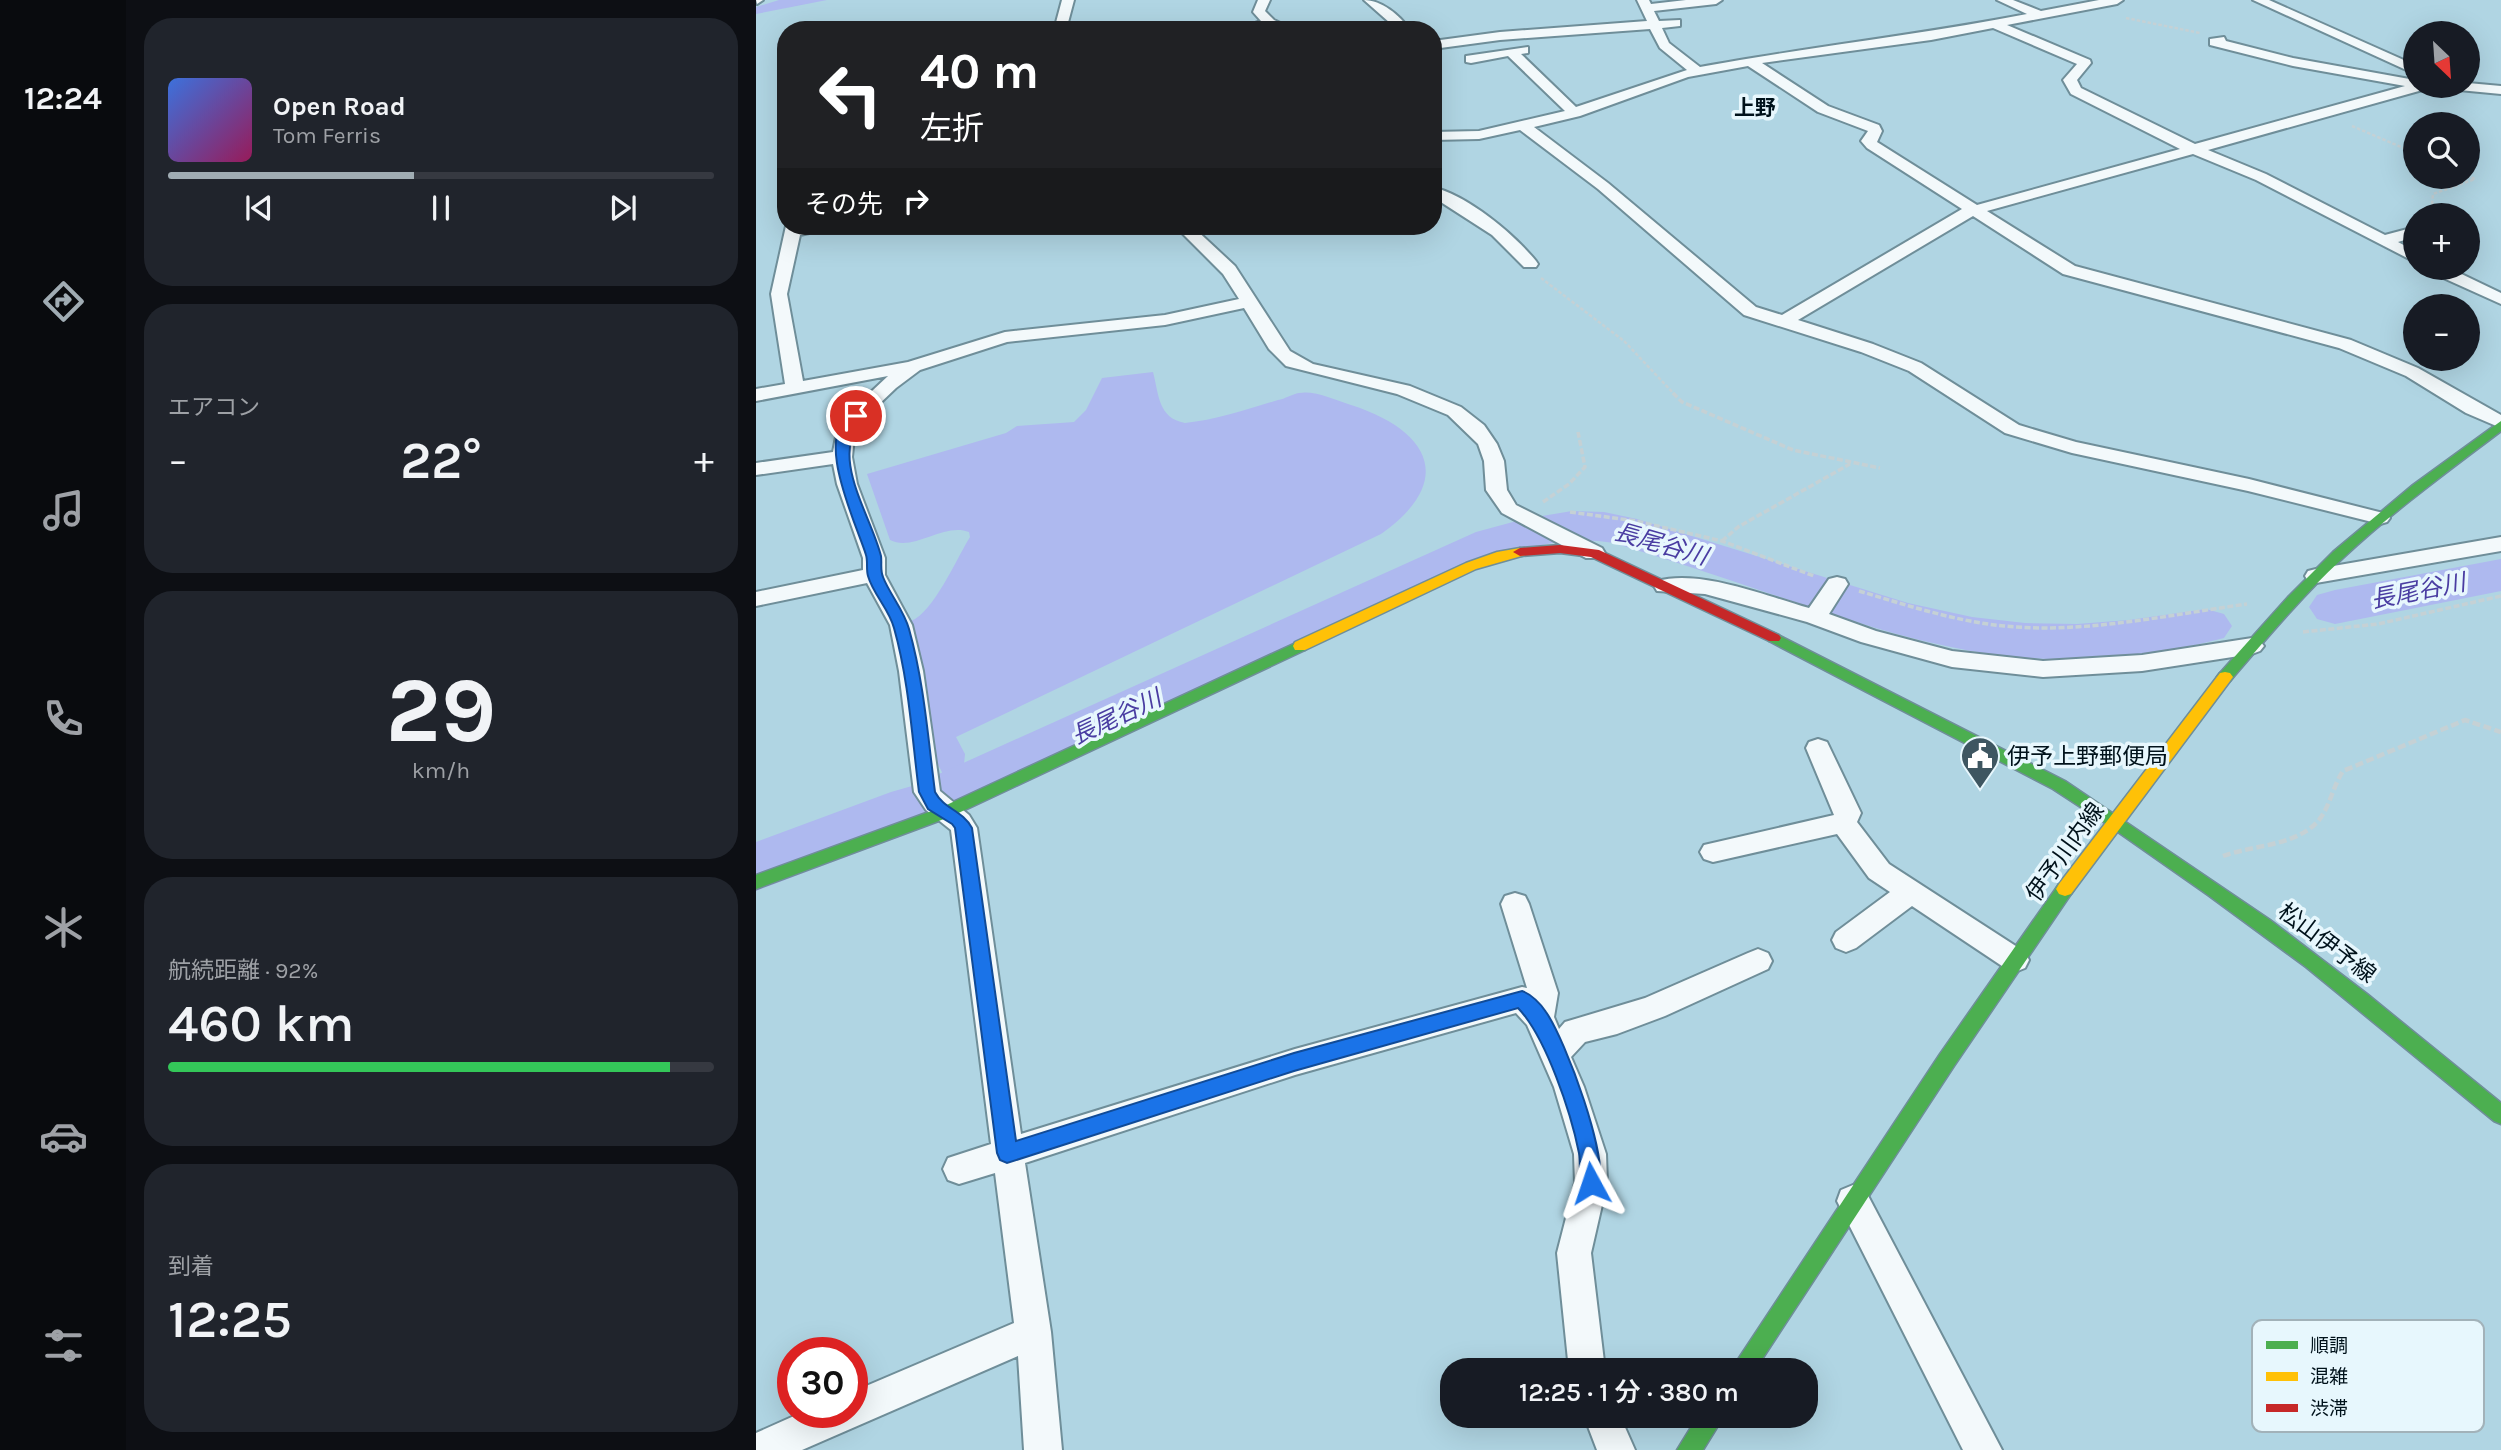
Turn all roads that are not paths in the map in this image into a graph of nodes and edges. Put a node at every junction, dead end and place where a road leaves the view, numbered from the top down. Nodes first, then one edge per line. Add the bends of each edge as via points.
1 (1068, 0) edge
2 (1265, 0) edge
3 (1370, 0) edge
4 (1716, 0) edge
5 (2003, 0) edge
6 (2117, 0) edge
7 (2259, 0) edge
8 (1646, 4) edge
9 (2040, 15) junction
10 (1062, 21) edge
11 (1268, 21) edge
12 (1396, 21) edge
13 (1655, 23) junction
14 (1676, 23) dead end
15 (1997, 25) junction
16 (2220, 40) road end
17 (1442, 45) edge
18 (1471, 59) dead end
19 (2403, 59) edge
20 (2395, 61) junction
21 (1751, 62) junction
22 (2403, 65) edge
23 (1698, 72) junction
24 (2403, 82) edge
25 (2480, 88) edge
26 (2501, 90) edge
27 (2403, 91) edge
28 (1575, 113) junction
29 (1522, 126) junction
30 (1442, 134) edge
31 (2191, 149) junction
32 (1442, 196) edge
33 (1973, 211) junction
34 (792, 235) edge
35 (1192, 235) edge
36 (2403, 235) edge
37 (2382, 241) junction
38 (2403, 251) edge
39 (1530, 264) road end
40 (2461, 280) edge
41 (2501, 299) edge
42 (1250, 303) junction
43 (1783, 322) junction
44 (914, 366) junction
45 (795, 387) junction
46 (756, 395) edge
47 (2501, 424) edge
48 (842, 457) junction
49 (756, 469) edge
50 (2380, 518) junction
51 (2501, 544) edge
52 (1594, 553) junction
53 (874, 575) junction
54 (2316, 576) junction
55 (1837, 584) road end
56 (1665, 586) junction
57 (756, 599) edge
58 (1815, 617) junction
59 (2259, 638) junction
60 (1818, 748) dead end
61 (946, 813) junction
62 (2115, 821) junction
63 (1843, 823) junction
64 (1713, 852) dead end
65 (756, 882) edge
66 (1911, 892) junction
67 (1516, 904) dead end
68 (1846, 940) dead end
69 (2015, 960) junction
70 (1758, 961) dead end
71 (1539, 1017) junction
72 (1555, 1054) junction
73 (2501, 1115) edge
74 (1007, 1153) junction
75 (959, 1169) dead end
76 (1853, 1201) junction
77 (1032, 1332) junction
78 (1586, 1358) edge
79 (1750, 1358) edge
80 (868, 1403) edge
81 (810, 1428) edge
82 (1607, 1428) edge
83 (1704, 1428) edge
84 (759, 1450) edge
85 (1043, 1450) edge
86 (1616, 1450) edge
87 (1689, 1450) edge
88 (1983, 1450) edge

1 - 10 street
2 - 11 street via 1259,12
3 - 12 street
4 - 8 street
5 - 9 street
6 - 9 street
7 - 20 street
8 - 13 street
9 - 15 street
13 - 14 street
13 - 17 street
13 - 23 street via 1664,45
15 - 21 street
15 - 31 street via 2085,63 2070,80 2076,91
16 - 24 street via 2214,42
18 - 28 street via 1517,51
19 - 20 street
20 - 22 street
21 - 23 street
21 - 33 street via 1823,109 1874,128 1868,141 1872,145
23 - 28 street
25 - 26 street
27 - 31 street
28 - 29 street
29 - 30 street via 1479,135
29 - 43 street via 1603,186 1750,311
31 - 33 street
31 - 37 street via 2261,177
32 - 39 street via 1511,243
33 - 43 street
33 - 47 street via 2068,270 2345,344 2412,372
34 - 45 street via 779,294
35 - 42 street via 1230,271
36 - 37 street
37 - 38 street
40 - 41 street
42 - 44 street via 1165,320 1005,337
42 - 52 street via 1282,355 1293,362 1432,400 1465,419 1489,446 1495,462 1494,485 1509,509 1528,514
43 - 50 street via 1915,367 2012,429
44 - 45 street
44 - 48 street via 888,384 846,426
45 - 46 street
47 - 50 main road, 伊予川内線
48 - 49 street
48 - 53 street via 874,558
50 - 54 main road, 伊予川内線
51 - 54 street
52 - 56 main road, 松山伊予線
52 - 61 main road, 松山伊予線 via 1531,551 1471,566
53 - 57 street
53 - 61 street via 901,625 927,792 934,805
54 - 59 main road, 伊予川内線
55 - 58 street
56 - 58 street via 1704,587
56 - 62 main road, 松山伊予線 via 2059,785
58 - 59 street via 1952,659 2043,669 2143,663
59 - 62 main road, 伊予川内線 via 2227,673
60 - 63 street via 1848,813
61 - 65 main road, 松山伊予線
61 - 74 street via 964,828
62 - 69 main road, 伊予川内線
62 - 73 main road, 松山伊予線 via 2321,965
63 - 64 street
63 - 66 street via 1879,871
66 - 68 street
66 - 69 street
67 - 71 street via 1543,993
69 - 76 main road, 伊予川内線
70 - 72 street via 1655,1007 1576,1031
71 - 72 street
71 - 74 street via 1522,999 1294,1062
72 - 78 street via 1590,1154 1591,1183 1574,1253
74 - 75 street
74 - 77 street
76 - 79 main road, 伊予川内線
76 - 88 street
77 - 80 street
77 - 85 street
81 - 84 street
82 - 86 street
83 - 87 main road

